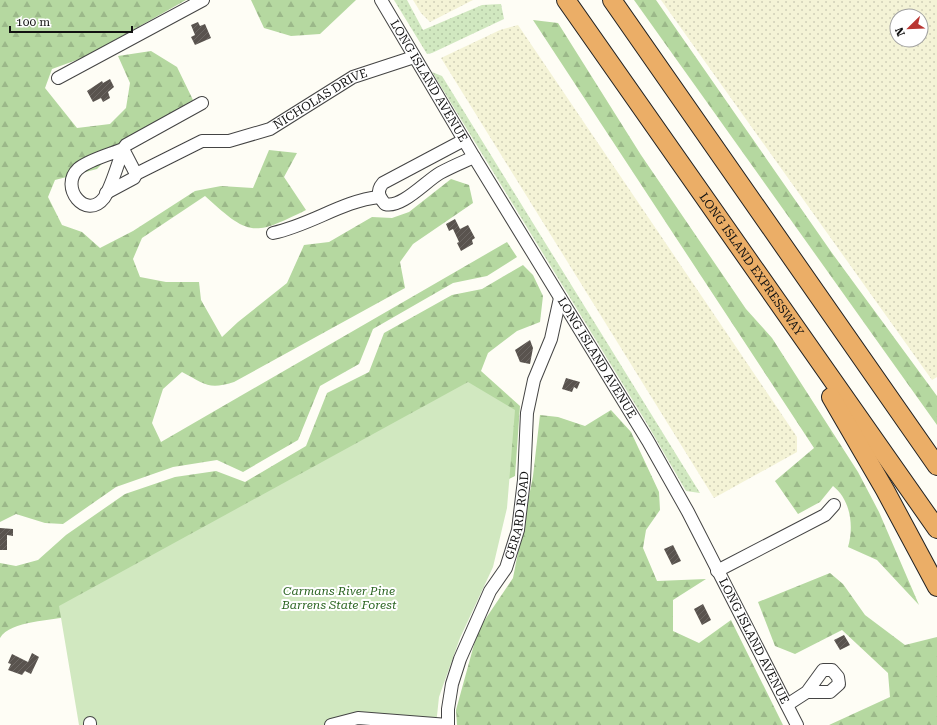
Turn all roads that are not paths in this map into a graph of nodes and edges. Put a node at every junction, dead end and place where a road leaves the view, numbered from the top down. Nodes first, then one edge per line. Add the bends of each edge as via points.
1 (203, 0) edge
2 (381, 0) edge
3 (566, 0) edge
4 (612, 0) edge
5 (414, 57) junction
6 (58, 78) dead end
7 (202, 103) dead end
8 (464, 140) junction
9 (123, 149) junction
10 (474, 157) junction
11 (136, 174) junction
12 (106, 193) junction
13 (379, 196) junction
14 (273, 234) dead end
15 (769, 288) junction
16 (560, 298) junction
17 (871, 371) junction
18 (937, 447) edge
19 (937, 466) edge
20 (834, 504) dead end
21 (937, 529) edge
22 (717, 571) junction
23 (937, 587) edge
24 (807, 692) dead end
25 (787, 705) junction
26 (331, 725) edge
27 (448, 725) edge
28 (797, 725) edge

1 - 6 street
2 - 5 street, LONG ISLAND AVENUE
3 - 15 highway, LONG ISLAND EXPRESSWAY
4 - 17 highway
5 - 8 street, LONG ISLAND AVENUE
5 - 11 street, NICHOLAS DRIVE via 353,76 270,129 229,141 202,141
7 - 9 street via 126,144
8 - 10 street, LONG ISLAND AVENUE
8 - 13 street via 383,183 378,191
9 - 11 street
9 - 12 street
9 - 12 street, NICHOLAS DRIVE via 79,169 74,176 71,185 74,196 80,203 88,206 97,204
10 - 13 street via 440,173 393,205 385,204
10 - 16 street, LONG ISLAND AVENUE
11 - 12 street, NICHOLAS DRIVE via 134,178
13 - 14 street via 360,200 293,229
15 - 21 highway, LONG ISLAND EXPRESSWAY
15 - 23 highway via 802,350 872,466
16 - 22 street, LONG ISLAND AVENUE via 648,441 688,512
16 - 27 street, GERARD ROAD via 551,339 534,380 527,413 524,480 518,530 506,568 490,591 460,659 451,690
17 - 18 highway
17 - 19 highway
20 - 22 street via 824,515
22 - 25 street, LONG ISLAND AVENUE
24 - 25 street
25 - 28 street, LONG ISLAND AVENUE
26 - 27 street via 358,718

